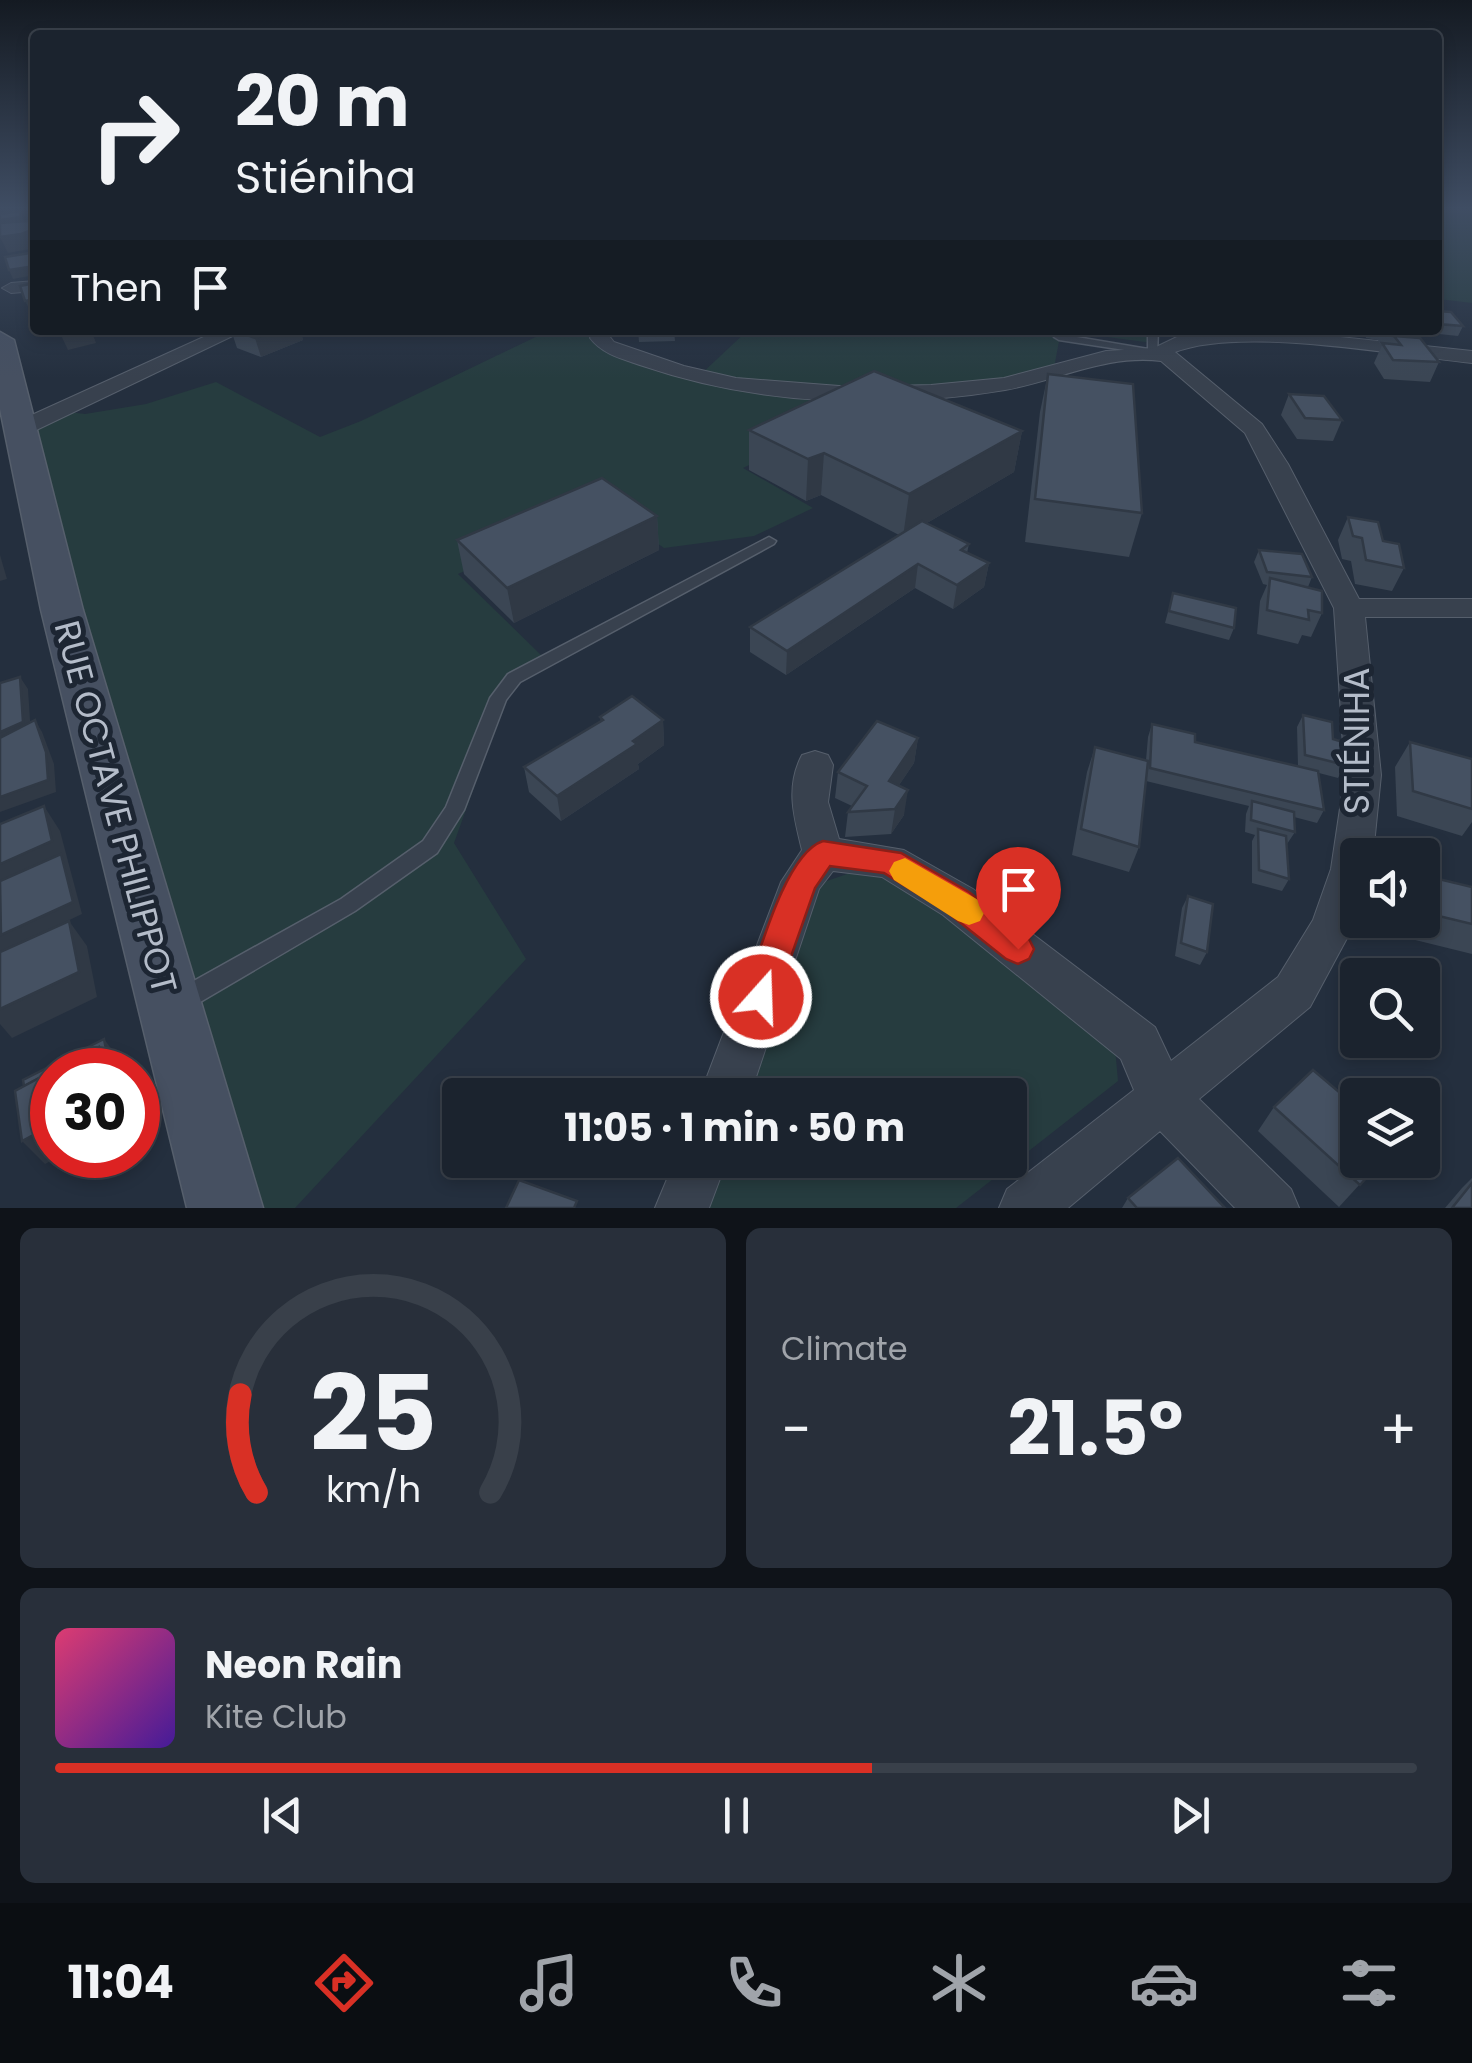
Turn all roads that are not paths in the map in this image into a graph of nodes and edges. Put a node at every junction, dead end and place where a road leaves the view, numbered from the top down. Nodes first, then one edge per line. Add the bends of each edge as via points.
1 (30, 286) edge
2 (10, 288) dead end
3 (601, 335) edge
4 (1154, 335) edge
5 (1059, 337) dead end
6 (200, 339) edge
7 (0, 340) edge
8 (1160, 354) junction
9 (1472, 357) edge
10 (12, 414) edge
11 (769, 541) dead end
12 (1349, 608) junction
13 (1472, 608) edge
14 (815, 765) dead end
15 (823, 853) junction
16 (170, 1006) junction
17 (731, 1078) edge
18 (1163, 1099) junction
19 (693, 1178) edge
20 (224, 1208) edge
21 (682, 1208) edge
22 (1026, 1208) edge
23 (1272, 1208) edge

1 - 2 street
3 - 8 street via 607,346 699,376 812,391 905,393 1003,384 1114,356
4 - 8 lane
5 - 8 lane
6 - 10 street
7 - 10 street, RUE OCTAVE PHILIPPOT
8 - 9 street via 1189,340 1253,338
8 - 12 street, STIÉNIHA via 1254,429
10 - 16 street, RUE OCTAVE PHILIPPOT
11 - 16 lane via 514,678 498,698 454,810 430,847 348,905
12 - 13 street
12 - 18 street, STIÉNIHA via 1363,775 1350,869 1332,928 1294,992
14 - 15 street via 809,802
15 - 17 street via 802,882
15 - 18 street via 890,862 958,902 1138,1043
16 - 20 street, RUE OCTAVE PHILIPPOT
18 - 22 street, STIÉNIHA
18 - 23 street
19 - 21 street

